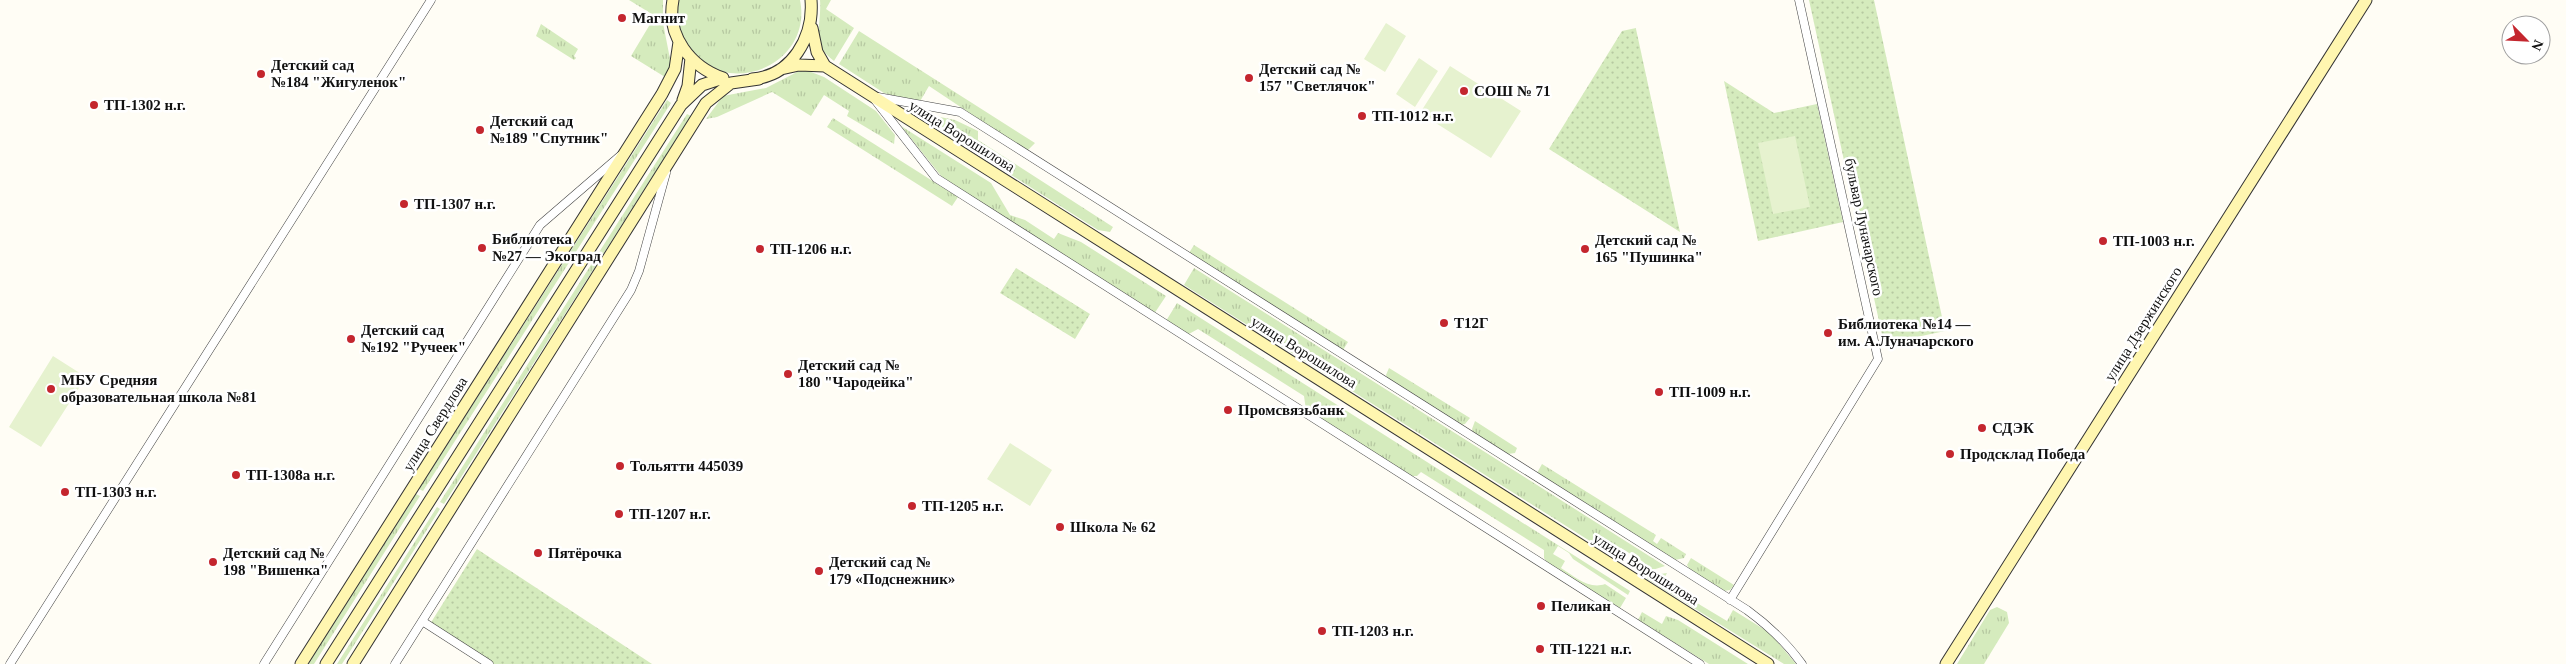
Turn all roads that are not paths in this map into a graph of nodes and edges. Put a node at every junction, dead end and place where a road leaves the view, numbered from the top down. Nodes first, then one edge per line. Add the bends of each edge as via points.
1 (431, 0) edge
2 (811, 0) edge
3 (1799, 0) edge
4 (2366, 0) edge
5 (672, 2) edge
6 (812, 17) junction
7 (680, 42) junction
8 (690, 58) junction
9 (825, 66) junction
10 (781, 69) junction
11 (723, 78) junction
12 (759, 78) junction
13 (872, 96) junction
14 (681, 105) junction
15 (627, 149) junction
16 (669, 161) junction
17 (1730, 600) junction
18 (422, 621) junction
19 (1696, 663) edge
20 (10, 664) edge
21 (264, 664) edge
22 (301, 664) edge
23 (326, 664) edge
24 (354, 664) edge
25 (395, 664) edge
26 (489, 664) edge
27 (1768, 664) edge
28 (1802, 664) edge
29 (1946, 664) edge

1 - 20 street
2 - 6 main road
3 - 17 street, бульвар Луначарского via 1878,359
4 - 29 main road, улица Дзержинского
5 - 7 main road via 673,22
6 - 9 main road via 817,52
6 - 10 main road via 799,51
7 - 8 main road
7 - 15 main road, улица Свердлова via 675,69
8 - 11 main road
8 - 14 main road via 688,86
9 - 10 main road via 798,65
9 - 13 main road, улица Ворошилова
10 - 12 main road
11 - 12 main road
11 - 14 main road via 702,85
12 - 16 main road via 731,83 716,93 706,103
13 - 17 street via 960,112
13 - 19 street via 936,178
13 - 27 main road, улица Ворошилова
14 - 23 main road
15 - 21 street via 540,225
15 - 22 main road, улица Свердлова
16 - 18 street via 631,290
16 - 24 main road
17 - 28 street via 1768,625
18 - 25 street
18 - 26 street

